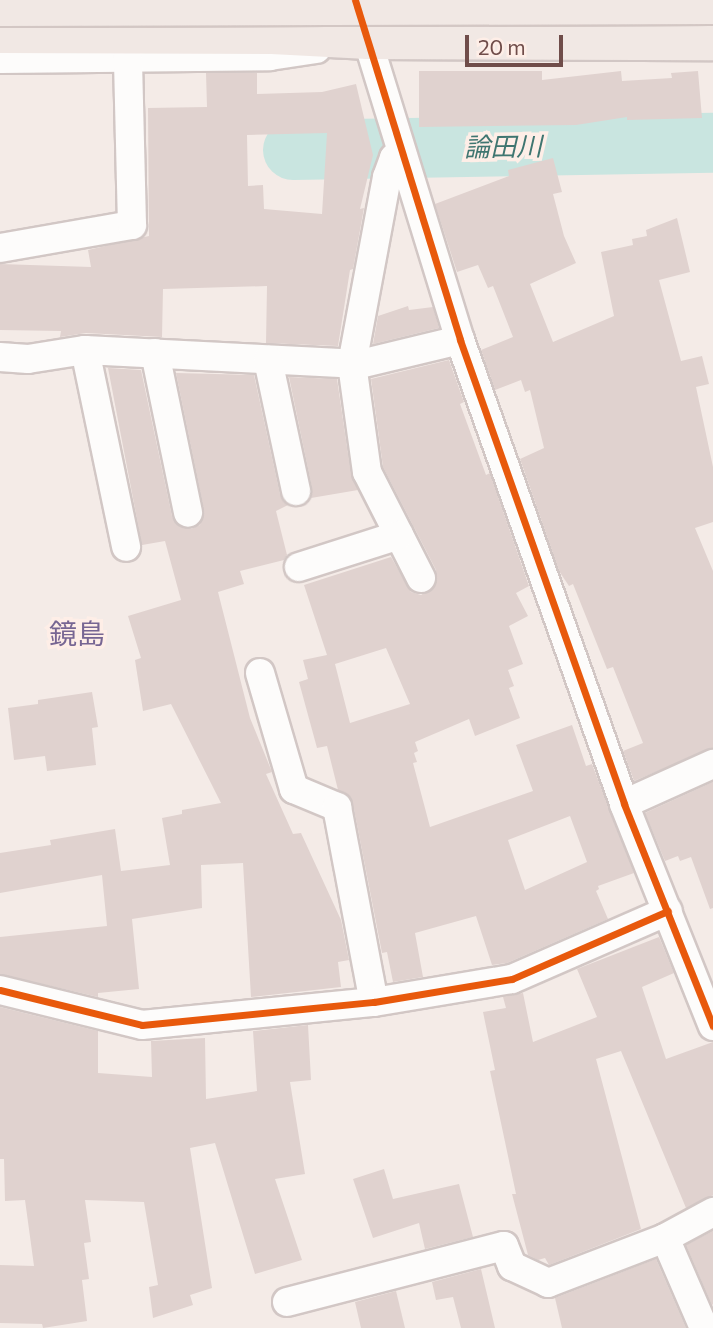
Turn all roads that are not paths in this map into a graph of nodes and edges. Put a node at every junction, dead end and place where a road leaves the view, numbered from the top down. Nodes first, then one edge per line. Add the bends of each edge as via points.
1 (355, 0) edge
2 (713, 5) edge
3 (0, 7) edge
4 (0, 34) edge
5 (368, 40) junction
6 (713, 41) edge
7 (128, 58) junction
8 (0, 59) edge
9 (403, 157) junction
10 (0, 248) edge
11 (460, 340) junction
12 (85, 350) junction
13 (155, 354) junction
14 (0, 358) edge
15 (268, 360) junction
16 (352, 364) junction
17 (296, 491) dead end
18 (188, 513) dead end
19 (400, 535) junction
20 (126, 547) dead end
21 (299, 566) dead end
22 (421, 578) dead end
23 (260, 673) dead end
24 (713, 764) edge
25 (624, 804) junction
26 (668, 911) junction
27 (0, 990) edge
28 (374, 1002) junction
29 (713, 1026) edge
30 (713, 1212) edge
31 (665, 1238) junction
32 (287, 1302) dead end
33 (704, 1328) edge

1 - 5 street
2 - 3 main road, bridge
4 - 5 main road via 272,34
5 - 6 main road
5 - 7 street via 270,56
5 - 9 street
7 - 8 street
7 - 10 street via 132,225
9 - 11 street
9 - 16 street via 394,158 387,177
11 - 16 street
11 - 25 street
12 - 13 street
12 - 14 street via 28,359
12 - 20 street
13 - 15 street
13 - 18 street
15 - 16 street
15 - 17 street
16 - 19 street via 367,472
19 - 21 street
19 - 22 street
23 - 28 street via 294,789 337,807
24 - 25 street
25 - 26 street
26 - 28 street via 512,979
26 - 29 street
27 - 28 street via 142,1025
30 - 31 street
31 - 32 street via 548,1283 512,1266 504,1246
31 - 33 street

